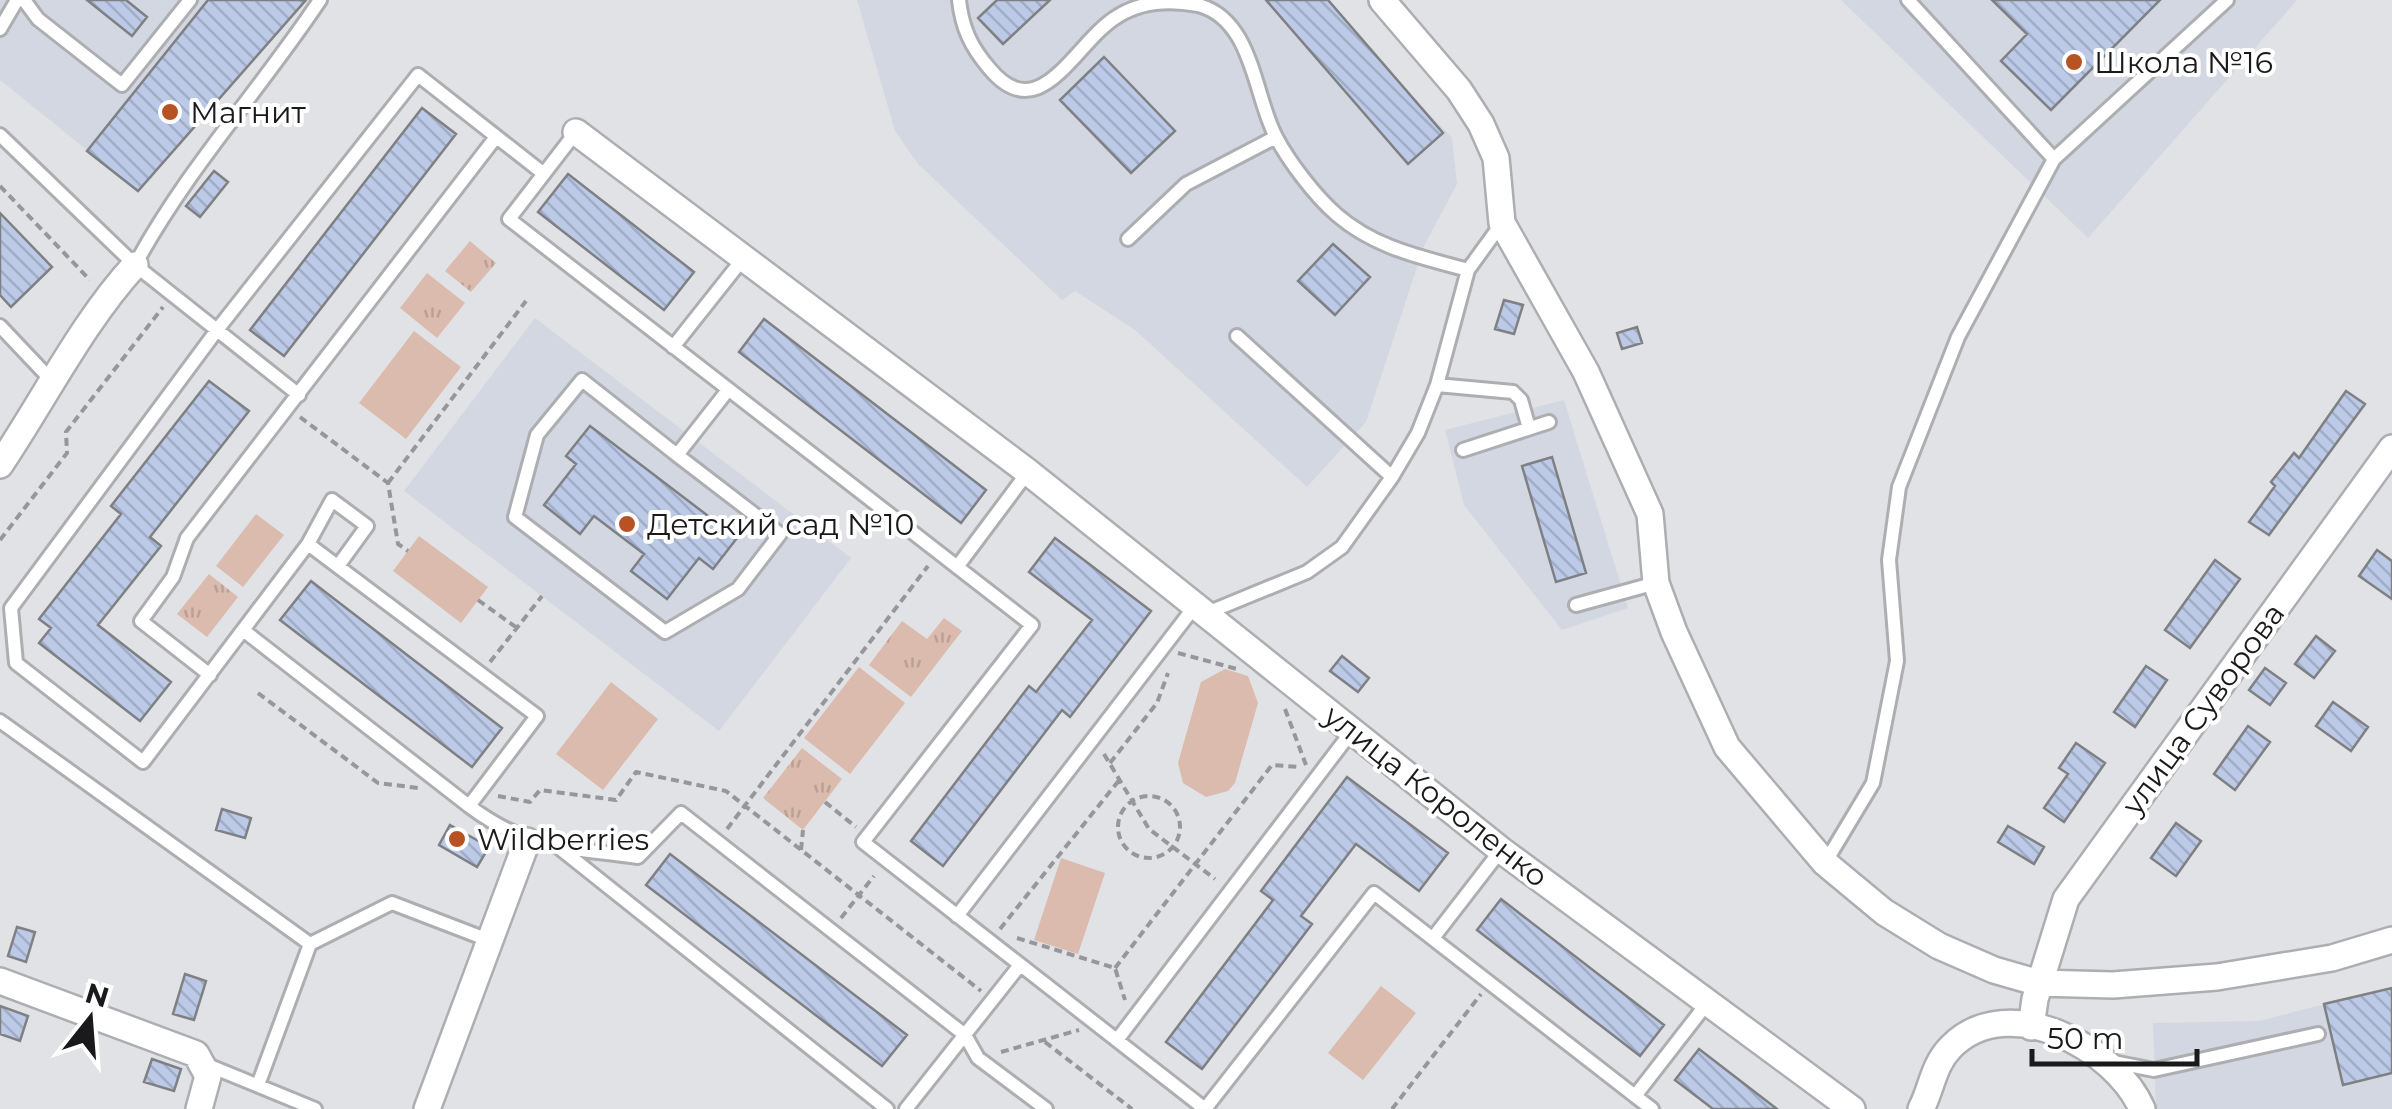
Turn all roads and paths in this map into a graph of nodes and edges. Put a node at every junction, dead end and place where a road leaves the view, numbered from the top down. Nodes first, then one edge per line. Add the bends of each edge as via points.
1 (17, 0) edge
2 (24, 0) edge
3 (190, 0) edge
4 (320, 0) edge
5 (958, 0) edge
6 (1382, 0) edge
7 (1908, 0) edge
8 (2226, 0) edge
9 (0, 29) edge
10 (576, 132) joint
11 (0, 135) edge
12 (496, 137) junction
13 (1276, 138) junction
14 (2054, 159) junction
15 (544, 174) junction
16 (0, 186) edge
17 (1502, 223) junction
18 (1128, 240) dead end
19 (742, 260) junction
20 (136, 265) junction
21 (1468, 270) junction
22 (106, 296) junction
23 (172, 296) junction
24 (526, 300) dead end
25 (0, 326) edge
26 (217, 330) junction
27 (1237, 336) dead end
28 (673, 347) junction
29 (55, 384) junction
30 (1437, 385) junction
31 (728, 390) junction
32 (298, 395) junction
33 (288, 408) junction
34 (1549, 422) dead end
35 (1529, 428) junction
36 (2392, 448) edge
37 (1463, 450) dead end
38 (676, 454) junction
39 (0, 466) edge
40 (1028, 472) junction
41 (1392, 478) junction
42 (388, 483) junction
43 (0, 540) edge
44 (308, 544) junction
45 (408, 551) dead end
46 (938, 553) junction
47 (338, 566) junction
48 (957, 567) junction
49 (1656, 583) junction
50 (542, 596) dead end
51 (478, 600) dead end
52 (1576, 606) dead end
53 (1200, 610) junction
54 (517, 628) junction
55 (243, 630) junction
56 (1176, 652) dead end
57 (1170, 669) dead end
58 (1241, 671) dead end
59 (481, 674) junction
60 (210, 676) junction
61 (258, 694) dead end
62 (1281, 698) dead end
63 (0, 721) edge
64 (1352, 730) junction
65 (1094, 738) junction
66 (1110, 763) junction
67 (1120, 780) junction
68 (452, 792) junction
69 (1132, 800) junction
70 (825, 802) dead end
71 (469, 806) junction
72 (803, 830) dead end
73 (868, 836) junction
74 (718, 841) junction
75 (527, 842) junction
76 (556, 846) junction
77 (1173, 847) junction
78 (801, 850) dead end
79 (1501, 850) junction
80 (1825, 863) junction
81 (1195, 864) junction
82 (874, 876) dead end
83 (1231, 891) junction
84 (957, 916) junction
85 (832, 930) junction
86 (1433, 938) junction
87 (2392, 940) edge
88 (491, 941) junction
89 (310, 944) junction
90 (1020, 964) junction
91 (1115, 968) junction
92 (0, 981) edge
93 (1490, 982) junction
94 (2040, 983) junction
95 (1710, 1000) junction
96 (1126, 1004) dead end
97 (1098, 1025) junction
98 (2031, 1027) junction
99 (965, 1034) junction
100 (2318, 1034) dead end
101 (1043, 1040) junction
102 (1117, 1040) junction
103 (978, 1058) junction
104 (2110, 1062) junction
105 (203, 1063) junction
106 (258, 1085) junction
107 (1635, 1096) junction
108 (199, 1109) edge
109 (315, 1109) edge
110 (427, 1109) edge
111 (888, 1109) edge
112 (906, 1109) edge
113 (1046, 1109) edge
114 (1132, 1109) edge
115 (1392, 1109) edge
116 (1652, 1109) edge
117 (1852, 1109) edge
118 (1921, 1109) edge
119 (2142, 1109) edge

1 - 9 lane
2 - 3 lane via 38,19 122,85
4 - 20 lane via 167,206
5 - 13 lane via 970,46 1001,83 1018,91 1035,91 1050,80 1116,17 1146,4 1203,6 1228,22
6 - 17 street via 1480,124 1496,158
7 - 14 lane
8 - 14 lane
10 - 15 lane
10 - 19 street, улица Короленко
11 - 20 lane
12 - 15 lane
12 - 26 lane via 418,75
12 - 32 lane
13 - 18 lane via 1186,184
13 - 21 lane via 1335,214 1385,248
14 - 80 lane via 1958,337 1899,486 1889,560 1896,661 1873,783
15 - 28 lane via 508,219
16 - 22 path
17 - 21 lane
17 - 49 street via 1586,372 1650,514
19 - 28 lane
19 - 40 street, улица Короленко
20 - 22 street
20 - 23 lane
21 - 30 lane
22 - 29 street
23 - 26 lane
23 - 43 path via 66,432 67,454
24 - 42 path
25 - 29 lane
26 - 32 lane
26 - 60 lane via 11,608 16,663 143,762
27 - 41 lane
28 - 31 lane
29 - 39 street
30 - 35 lane via 1513,392
30 - 41 lane
31 - 38 lane
31 - 46 lane
32 - 33 lane
33 - 42 path
33 - 60 lane via 188,538 173,577 141,622
34 - 35 lane
35 - 37 lane
36 - 94 street, улица Суворова via 2066,899
38 - 38 lane via 582,380 537,435 516,517 665,632 738,589 780,534
40 - 48 lane
40 - 53 street, улица Короленко
41 - 53 lane via 1342,547 1307,572
42 - 45 path via 398,544
44 - 47 lane
44 - 47 lane via 332,500 366,526
44 - 55 lane
46 - 48 lane
46 - 74 path
47 - 59 lane
48 - 73 lane via 1032,625
49 - 52 lane
49 - 80 street via 1727,747
50 - 54 path
51 - 54 path
53 - 64 street, улица Короленко
53 - 65 lane
54 - 59 path
55 - 60 lane
55 - 68 lane
56 - 58 path
57 - 66 path via 1158,704
59 - 71 lane via 537,716
61 - 68 path via 378,783
62 - 81 path via 1307,768 1272,764
63 - 89 lane
64 - 79 street, улица Короленко
64 - 83 lane
65 - 66 path
65 - 84 lane
66 - 67 path
67 - 69 path
67 - 91 path via 997,932
68 - 71 lane
69 - 77 path via 1149,829
69 - 77 path via 1157,796 1177,811
69 - 77 path via 1118,822 1125,848 1150,858
70 - 73 path
71 - 75 lane
72 - 78 path
73 - 84 lane via 862,842
74 - 76 lane via 681,813 638,857
74 - 85 lane
75 - 76 lane
75 - 88 street
76 - 111 lane
77 - 81 path
79 - 86 lane
79 - 95 street, улица Короленко
80 - 94 street via 1939,946
81 - 83 path
81 - 91 path
82 - 85 path
83 - 102 lane
84 - 90 lane
85 - 99 lane
86 - 93 lane
86 - 102 lane via 1374,893 1206,1109
87 - 94 street via 2332,958 2217,977
88 - 89 lane via 392,904
88 - 110 street
89 - 106 lane
90 - 97 lane
90 - 99 lane
91 - 96 path
92 - 105 street via 179,1045
93 - 107 lane
93 - 115 path
94 - 98 street, улица Суворова
95 - 107 lane
95 - 117 street, улица Короленко
97 - 101 path
97 - 102 lane
98 - 104 street
98 - 118 street via 2005,1024 1952,1046 1932,1074
99 - 103 lane
99 - 112 lane
100 - 104 lane via 2154,1070
101 - 103 path
101 - 114 path
103 - 113 lane
104 - 119 street
105 - 106 lane
105 - 108 street via 207,1087
106 - 109 lane
107 - 116 lane

